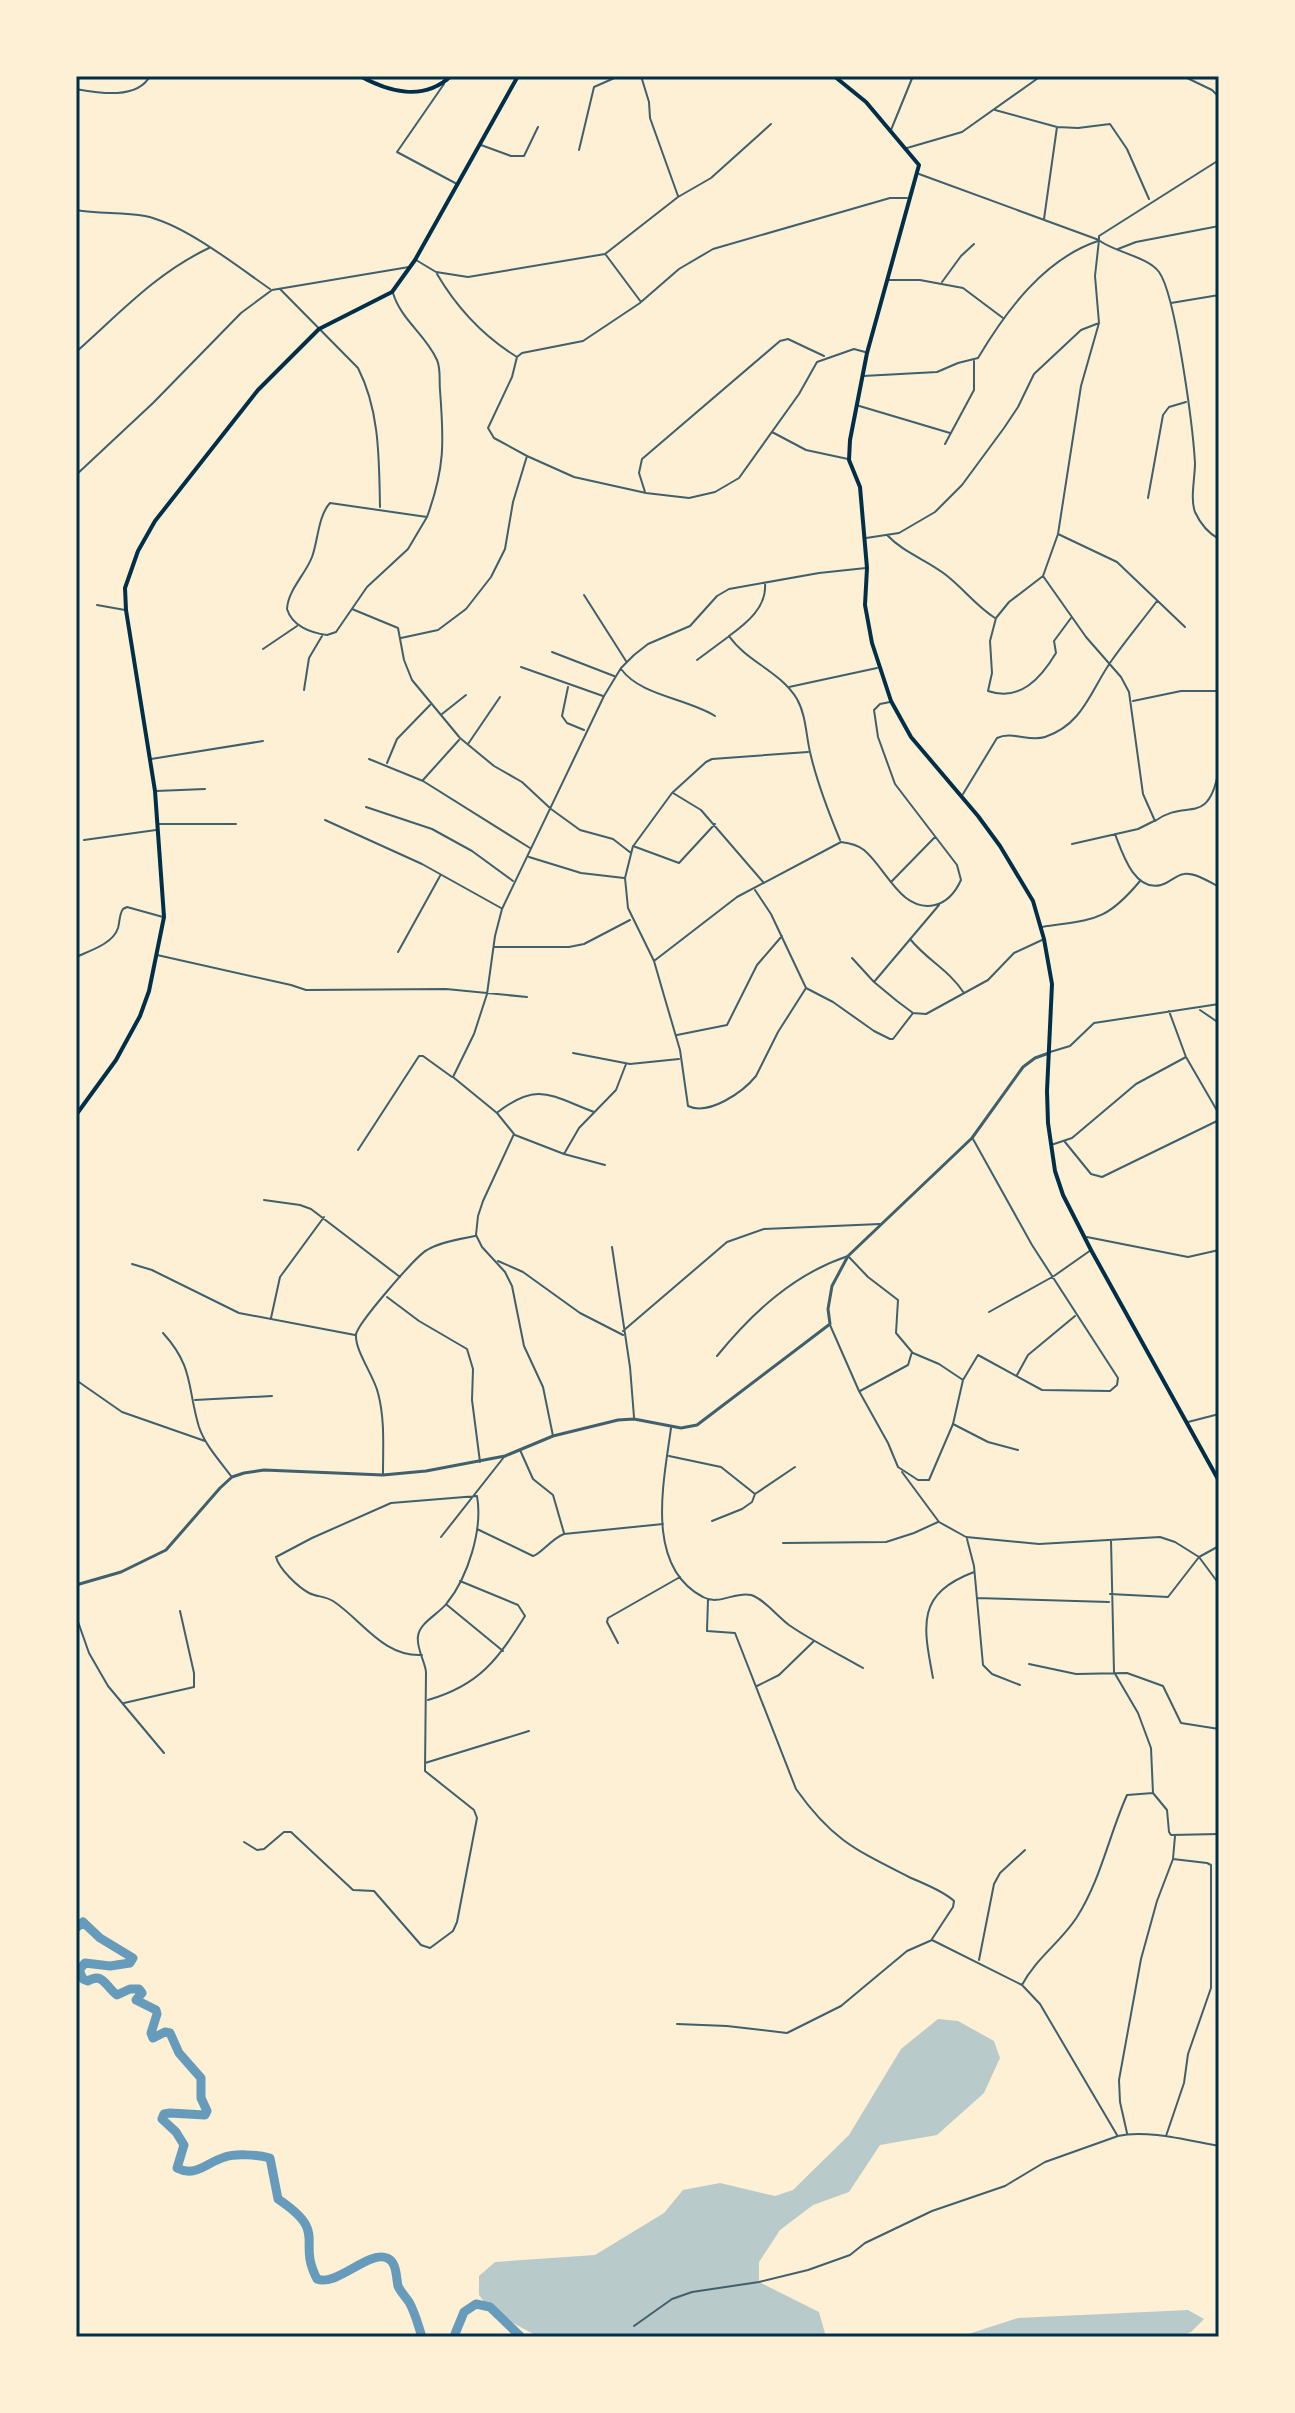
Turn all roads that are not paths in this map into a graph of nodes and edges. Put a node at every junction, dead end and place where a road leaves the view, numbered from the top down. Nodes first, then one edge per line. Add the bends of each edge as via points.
1 (150, 76) edge
2 (360, 76) edge
3 (377, 76) edge
4 (451, 76) edge
5 (518, 76) edge
6 (619, 76) edge
7 (641, 76) edge
8 (834, 76) edge
9 (913, 76) edge
10 (1041, 76) edge
11 (1183, 76) edge
12 (445, 81) junction
13 (373, 83) junction
14 (76, 89) edge
15 (1219, 97) edge
16 (995, 110) junction
17 (771, 124) dead end
18 (538, 127) dead end
19 (1057, 127) junction
20 (891, 131) junction
21 (480, 144) junction
22 (907, 148) junction
23 (579, 150) dead end
24 (1219, 160) edge
25 (919, 174) junction
26 (458, 184) junction
27 (678, 197) junction
28 (911, 198) junction
29 (1150, 202) junction
30 (76, 210) edge
31 (1044, 221) junction
32 (1219, 226) edge
33 (1099, 240) junction
34 (974, 244) dead end
35 (210, 247) junction
36 (1117, 250) junction
37 (605, 254) junction
38 (415, 260) junction
39 (410, 267) junction
40 (436, 272) junction
41 (889, 280) junction
42 (941, 283) junction
43 (279, 288) junction
44 (272, 290) junction
45 (392, 292) junction
46 (1219, 295) edge
47 (641, 302) junction
48 (1170, 304) junction
49 (1004, 319) junction
50 (1099, 323) junction
51 (319, 329) junction
52 (76, 352) edge
53 (867, 353) junction
54 (517, 357) junction
55 (826, 357) junction
56 (978, 358) junction
57 (861, 376) junction
58 (1187, 402) junction
59 (855, 404) junction
60 (771, 431) junction
61 (950, 433) junction
62 (945, 444) dead end
63 (527, 456) junction
64 (849, 460) junction
65 (76, 475) edge
66 (646, 493) junction
67 (1148, 498) dead end
68 (380, 509) junction
69 (427, 517) junction
70 (1058, 534) junction
71 (887, 535) junction
72 (865, 538) junction
73 (1219, 539) edge
74 (867, 568) junction
75 (1043, 576) junction
76 (765, 582) junction
77 (584, 595) dead end
78 (1157, 601) junction
79 (97, 605) dead end
80 (351, 608) junction
81 (126, 610) junction
82 (1072, 617) junction
83 (996, 618) junction
84 (298, 625) junction
85 (1185, 627) dead end
86 (322, 635) junction
87 (729, 636) junction
88 (400, 639) junction
89 (263, 649) dead end
90 (552, 652) dead end
91 (697, 660) dead end
92 (627, 662) junction
93 (1109, 663) junction
94 (521, 667) dead end
95 (621, 668) junction
96 (880, 668) junction
97 (615, 676) junction
98 (568, 685) junction
99 (788, 687) junction
100 (304, 690) dead end
101 (1219, 691) edge
102 (466, 695) dead end
103 (604, 696) junction
104 (500, 697) dead end
105 (891, 701) junction
106 (1132, 702) junction
107 (431, 704) junction
108 (441, 715) junction
109 (715, 716) dead end
110 (586, 731) junction
111 (460, 738) junction
112 (263, 741) dead end
113 (467, 745) junction
114 (810, 752) junction
115 (150, 759) junction
116 (369, 759) dead end
117 (386, 765) junction
118 (1218, 774) edge
119 (423, 781) junction
120 (205, 789) dead end
121 (155, 791) junction
122 (672, 793) junction
123 (962, 796) junction
124 (366, 807) dead end
125 (551, 809) junction
126 (325, 820) dead end
127 (1155, 821) junction
128 (156, 824) junction
129 (236, 824) dead end
130 (715, 824) junction
131 (156, 830) junction
132 (1115, 834) junction
133 (936, 837) junction
134 (84, 840) dead end
135 (841, 842) junction
136 (1072, 844) dead end
137 (633, 846) junction
138 (531, 848) junction
139 (631, 853) junction
140 (527, 856) junction
141 (441, 875) junction
142 (625, 878) junction
143 (514, 881) junction
144 (1141, 881) junction
145 (891, 882) junction
146 (765, 884) junction
147 (1219, 887) edge
148 (754, 889) junction
149 (940, 904) junction
150 (502, 909) junction
151 (164, 917) junction
152 (632, 920) junction
153 (1041, 927) junction
154 (782, 935) junction
155 (910, 939) junction
156 (1044, 939) junction
157 (493, 947) junction
158 (398, 952) dead end
159 (157, 955) junction
160 (76, 957) edge
161 (852, 958) dead end
162 (654, 961) junction
163 (874, 982) junction
164 (806, 988) junction
165 (487, 994) junction
166 (965, 994) junction
167 (527, 997) dead end
168 (1219, 1004) edge
169 (1198, 1009) junction
170 (1169, 1010) junction
171 (913, 1013) junction
172 (1219, 1023) edge
173 (675, 1035) junction
174 (573, 1053) dead end
175 (1049, 1053) junction
176 (1186, 1057) junction
177 (681, 1059) junction
178 (626, 1064) junction
179 (453, 1077) junction
180 (595, 1112) junction
181 (497, 1113) junction
182 (1219, 1114) edge
183 (76, 1115) edge
184 (1219, 1120) edge
185 (514, 1134) junction
186 (972, 1138) junction
187 (1065, 1142) junction
188 (1050, 1145) junction
189 (358, 1150) dead end
190 (564, 1154) junction
191 (605, 1165) dead end
192 (264, 1200) dead end
193 (324, 1217) junction
194 (882, 1224) junction
195 (476, 1235) junction
196 (1084, 1236) junction
197 (612, 1247) dead end
198 (1091, 1250) junction
199 (1219, 1250) edge
200 (848, 1256) junction
201 (495, 1259) junction
202 (132, 1264) dead end
203 (1054, 1276) junction
204 (401, 1278) junction
205 (386, 1296) junction
206 (989, 1312) dead end
207 (1076, 1315) junction
208 (270, 1319) junction
209 (830, 1324) junction
210 (623, 1331) junction
211 (163, 1333) dead end
212 (624, 1335) junction
213 (356, 1336) junction
214 (912, 1352) junction
215 (717, 1356) dead end
216 (1016, 1376) junction
217 (76, 1380) edge
218 (963, 1380) junction
219 (1219, 1388) edge
220 (859, 1391) junction
221 (272, 1396) dead end
222 (194, 1400) junction
223 (1219, 1401) edge
224 (1219, 1414) edge
225 (634, 1419) junction
226 (1187, 1422) junction
227 (953, 1424) junction
228 (671, 1427) junction
229 (553, 1436) junction
230 (206, 1441) junction
231 (520, 1450) junction
232 (1018, 1450) dead end
233 (505, 1456) junction
234 (667, 1456) junction
235 (480, 1462) junction
236 (795, 1467) dead end
237 (898, 1467) junction
238 (383, 1475) junction
239 (232, 1477) junction
240 (1219, 1481) edge
241 (755, 1494) junction
242 (474, 1495) junction
243 (712, 1521) dead end
244 (939, 1522) junction
245 (663, 1524) junction
246 (476, 1528) junction
247 (564, 1534) junction
248 (441, 1537) dead end
249 (966, 1537) junction
250 (1111, 1538) junction
251 (783, 1543) dead end
252 (1219, 1546) edge
253 (1199, 1557) junction
254 (974, 1572) junction
255 (680, 1577) junction
256 (460, 1581) junction
257 (1219, 1584) edge
258 (76, 1585) edge
259 (1110, 1594) junction
260 (977, 1598) junction
261 (708, 1599) junction
262 (1111, 1602) junction
263 (447, 1604) junction
264 (180, 1611) dead end
265 (76, 1616) edge
266 (815, 1640) junction
267 (618, 1643) dead end
268 (503, 1651) junction
269 (422, 1655) junction
270 (1029, 1664) dead end
271 (863, 1668) dead end
272 (1114, 1672) junction
273 (933, 1678) dead end
274 (1020, 1685) dead end
275 (756, 1686) junction
276 (427, 1700) junction
277 (122, 1703) junction
278 (1219, 1729) edge
279 (529, 1731) dead end
280 (164, 1753) dead end
281 (424, 1763) junction
282 (1153, 1793) junction
283 (1219, 1834) edge
284 (1175, 1835) junction
285 (244, 1842) dead end
286 (1025, 1850) dead end
287 (1173, 1859) junction
288 (932, 1940) junction
289 (978, 1962) junction
290 (1022, 1985) junction
291 (1211, 1988) junction
292 (1218, 1992) edge
293 (677, 2024) dead end
294 (1127, 2134) junction
295 (1118, 2136) junction
296 (1165, 2137) junction
297 (1219, 2146) edge
298 (634, 2326) dead end

1 - 14 street via 133,91
2 - 13 main road
3 - 13 street
4 - 12 main road
5 - 21 main road
6 - 23 street via 594,87
7 - 27 street
8 - 20 main road
9 - 20 street
10 - 16 street
11 - 15 street
12 - 13 main road via 409,93
12 - 26 street via 397,152
16 - 19 street
16 - 22 street via 962,132
17 - 27 street via 711,178
18 - 21 street via 524,156
19 - 29 street via 1110,124
19 - 31 street
20 - 22 main road
21 - 26 main road
22 - 25 main road
24 - 29 street
25 - 28 main road
25 - 31 street
26 - 38 main road
27 - 37 street
28 - 41 main road
28 - 47 street via 890,198 713,249 679,269
29 - 33 street
30 - 35 street via 147,216
31 - 33 street
32 - 36 street
33 - 36 street
33 - 49 street via 1078,247 1046,271
33 - 50 street
34 - 42 street
35 - 44 street
35 - 52 street via 139,293
36 - 48 street via 1158,270
37 - 40 street via 468,277
37 - 47 street
38 - 39 main road
38 - 40 street
39 - 43 street
39 - 45 main road
40 - 54 street via 483,333
41 - 42 street
41 - 53 main road
42 - 49 street via 963,288
43 - 44 street
43 - 51 street
44 - 65 street via 241,313
45 - 51 main road
45 - 69 street via 439,367 443,463
46 - 48 street
47 - 54 street via 583,341
48 - 58 street
49 - 56 street
50 - 70 street via 1081,386
50 - 71 street via 1081,330 1034,374 1004,428 935,512
51 - 68 street via 364,380 378,443
51 - 81 main road via 258,390 155,521 130,572
53 - 55 street via 854,349
53 - 57 main road
54 - 63 street via 488,428 494,438
55 - 60 street via 813,367
55 - 66 street via 788,339 780,341 642,459 639,473
56 - 57 street via 937,372
56 - 61 street via 973,360 974,390
57 - 59 main road
58 - 67 street via 1169,407 1163,415
58 - 73 street via 1194,507 1207,531
59 - 61 street
59 - 64 main road
60 - 64 street via 806,450
60 - 66 street via 739,478 715,492 689,498
61 - 62 street
63 - 66 street via 574,477
63 - 88 street via 505,549 491,577 466,609 438,630
64 - 72 main road via 860,487
68 - 69 street
68 - 84 street via 327,506 313,555 287,604
69 - 80 street via 408,549
70 - 75 street
70 - 78 street via 1117,562
71 - 72 street
71 - 83 street
72 - 74 main road
74 - 76 street
74 - 96 main road via 865,605
75 - 82 street
75 - 83 street
76 - 87 street via 762,602
76 - 92 street via 729,589 690,626 648,644
77 - 92 street
78 - 85 street
78 - 93 street
79 - 81 street
80 - 86 street via 336,632
80 - 88 street via 397,627
81 - 115 main road
82 - 83 street via 1054,641 1051,662 1022,691 1007,694 988,688
82 - 93 street
84 - 86 street
84 - 89 street
86 - 100 street via 309,658
87 - 91 street
87 - 99 street
88 - 107 street via 408,671
90 - 97 street
92 - 95 street
93 - 106 street
93 - 123 street via 1086,707 1061,729 1033,739 997,738
94 - 98 street
95 - 97 street
95 - 109 street via 641,687
96 - 99 street
96 - 105 main road
97 - 103 street
98 - 103 street
98 - 110 street via 562,716
99 - 114 street via 803,712
101 - 106 street via 1181,691
102 - 108 street
103 - 110 street
104 - 113 street
105 - 123 main road via 911,737
105 - 133 street via 880,704 873,715 886,761 903,796
106 - 127 street via 1143,794
107 - 108 street
107 - 117 street via 397,739
108 - 111 street
110 - 125 street
111 - 113 street
111 - 119 street
112 - 115 street
113 - 125 street
114 - 122 street via 712,759
114 - 135 street
115 - 121 main road
116 - 117 street
117 - 119 street
118 - 127 street via 1204,806
119 - 138 street
120 - 121 street
121 - 128 main road
122 - 130 street via 695,804
122 - 137 street
123 - 153 main road via 1018,873
124 - 143 street via 432,829
125 - 138 street
125 - 139 street via 580,830 613,839
126 - 141 street
127 - 132 street
128 - 129 street
128 - 131 main road
130 - 137 street via 679,863
130 - 146 street
131 - 134 street
131 - 151 main road
132 - 136 street
132 - 144 street
133 - 145 street
133 - 149 street via 960,873 957,888
135 - 145 street via 864,850
135 - 146 street
137 - 139 street
138 - 140 street
139 - 142 street
140 - 142 street via 581,873
140 - 143 street
141 - 150 street
141 - 158 street
142 - 152 street
143 - 150 street
144 - 147 street via 1163,885 1189,874
144 - 153 street via 1103,916
145 - 149 street via 916,904
146 - 148 street
148 - 154 street
148 - 162 street
149 - 155 street
150 - 157 street
151 - 159 main road
151 - 160 street via 127,907 112,936
152 - 157 street via 569,947
152 - 162 street
153 - 156 main road
154 - 164 street
154 - 173 street via 753,971 727,1025
155 - 163 street
155 - 166 street via 953,976
156 - 166 street via 1014,953 992,977
156 - 175 main road via 1052,984
157 - 165 street
159 - 165 street via 306,990
159 - 183 main road via 140,1016
161 - 163 street
162 - 173 street
163 - 171 street
164 - 171 street via 890,1039
164 - 177 street via 756,1076 733,1096 690,1108
165 - 167 street
165 - 179 street
166 - 171 street via 930,1013
168 - 169 street
169 - 170 street
169 - 172 street
170 - 175 street via 1094,1023 1070,1046
170 - 176 street
173 - 177 street
174 - 178 street
175 - 186 street via 1023,1067
175 - 188 main road
176 - 182 street
176 - 187 street via 1136,1084
177 - 178 street
178 - 180 street via 616,1090
179 - 181 street
179 - 189 street via 419,1056
180 - 181 street via 532,1093
180 - 190 street
181 - 185 street
184 - 187 street via 1102,1177 1091,1174
185 - 190 street
185 - 195 street via 483,1201
186 - 194 street
186 - 203 street
187 - 188 street
188 - 196 main road via 1063,1195
190 - 191 street
192 - 193 street via 300,1205
193 - 204 street
193 - 208 street via 280,1277
194 - 200 street
194 - 210 street via 764,1229 727,1242
195 - 201 street
195 - 204 street via 427,1250
196 - 198 main road
196 - 199 street via 1188,1257
197 - 210 street
198 - 203 street
198 - 226 main road
200 - 209 street via 832,1286
200 - 214 street via 898,1300 896,1333
200 - 215 street via 815,1269 762,1306
201 - 212 street
201 - 229 street via 512,1286 524,1346 543,1387
202 - 208 street via 239,1313
203 - 206 street
203 - 207 street
204 - 205 street
205 - 213 street via 364,1318
205 - 235 street via 467,1349
207 - 216 street via 1028,1355
207 - 216 street via 1118,1378 1114,1389 1048,1391
208 - 213 street
209 - 220 street
209 - 228 street via 697,1425
210 - 212 street
211 - 222 street via 179,1351
212 - 225 street
213 - 238 street via 379,1393
214 - 218 street
214 - 220 street via 908,1365
216 - 218 street via 978,1355
217 - 230 street via 122,1412
218 - 227 street
219 - 223 street
220 - 237 street
221 - 222 street
222 - 230 street
224 - 226 street
225 - 228 street
225 - 229 street
226 - 240 main road
227 - 232 street
227 - 237 street via 929,1480 918,1480
228 - 234 street
229 - 231 street
230 - 239 street
231 - 233 street
231 - 247 street via 533,1479 553,1495
233 - 235 street
233 - 242 street
234 - 241 street via 721,1467
234 - 245 street
235 - 238 street
236 - 241 street
237 - 244 street
238 - 239 street via 264,1470
239 - 258 street via 166,1550 121,1572
241 - 243 street via 742,1509
242 - 246 street via 479,1500
242 - 248 street
242 - 269 street via 391,1503 276,1557 302,1588 332,1601 383,1643
244 - 249 street
244 - 251 street via 886,1542
245 - 247 street
245 - 255 street via 668,1558
246 - 247 street via 533,1556
246 - 256 street
249 - 250 street via 1039,1544
249 - 254 street
250 - 253 street via 1160,1537
250 - 259 street
252 - 253 street
253 - 257 street
253 - 259 street via 1168,1597
254 - 260 street
254 - 273 street via 938,1592 929,1611
255 - 261 street
255 - 267 street via 608,1618
256 - 263 street
256 - 268 street via 522,1607 525,1616
259 - 262 street
260 - 262 street
260 - 274 street via 983,1665
261 - 266 street via 754,1596
261 - 275 street via 707,1631 735,1633
262 - 272 street
263 - 268 street
263 - 269 street via 421,1628 417,1640
264 - 277 street via 194,1686
265 - 277 street via 89,1653
266 - 271 street
266 - 275 street via 779,1675
268 - 276 street via 467,1686
269 - 276 street
270 - 272 street via 1076,1674
272 - 278 street via 1163,1686 1181,1723
272 - 282 street via 1151,1748
275 - 288 street via 796,1789 826,1828 850,1847 954,1901
276 - 281 street
277 - 280 street
279 - 281 street
281 - 285 street via 425,1771 477,1818 457,1922 430,1948 421,1945 374,1891 353,1890 291,1832 264,1849
282 - 284 street via 1167,1810 1169,1832
282 - 290 street via 1126,1796 1078,1916 1032,1966
283 - 284 street
284 - 287 street
286 - 289 street via 994,1884
287 - 291 street via 1211,1864
287 - 294 street via 1141,1959 1119,2080
288 - 289 street
288 - 293 street via 915,1945 841,2006 787,2033
289 - 290 street
290 - 295 street via 1040,2004
291 - 292 street
291 - 296 street
294 - 295 street
294 - 296 street
295 - 298 street via 1045,2162 1005,2186 932,2211 850,2255 759,2282 682,2295
296 - 297 street

